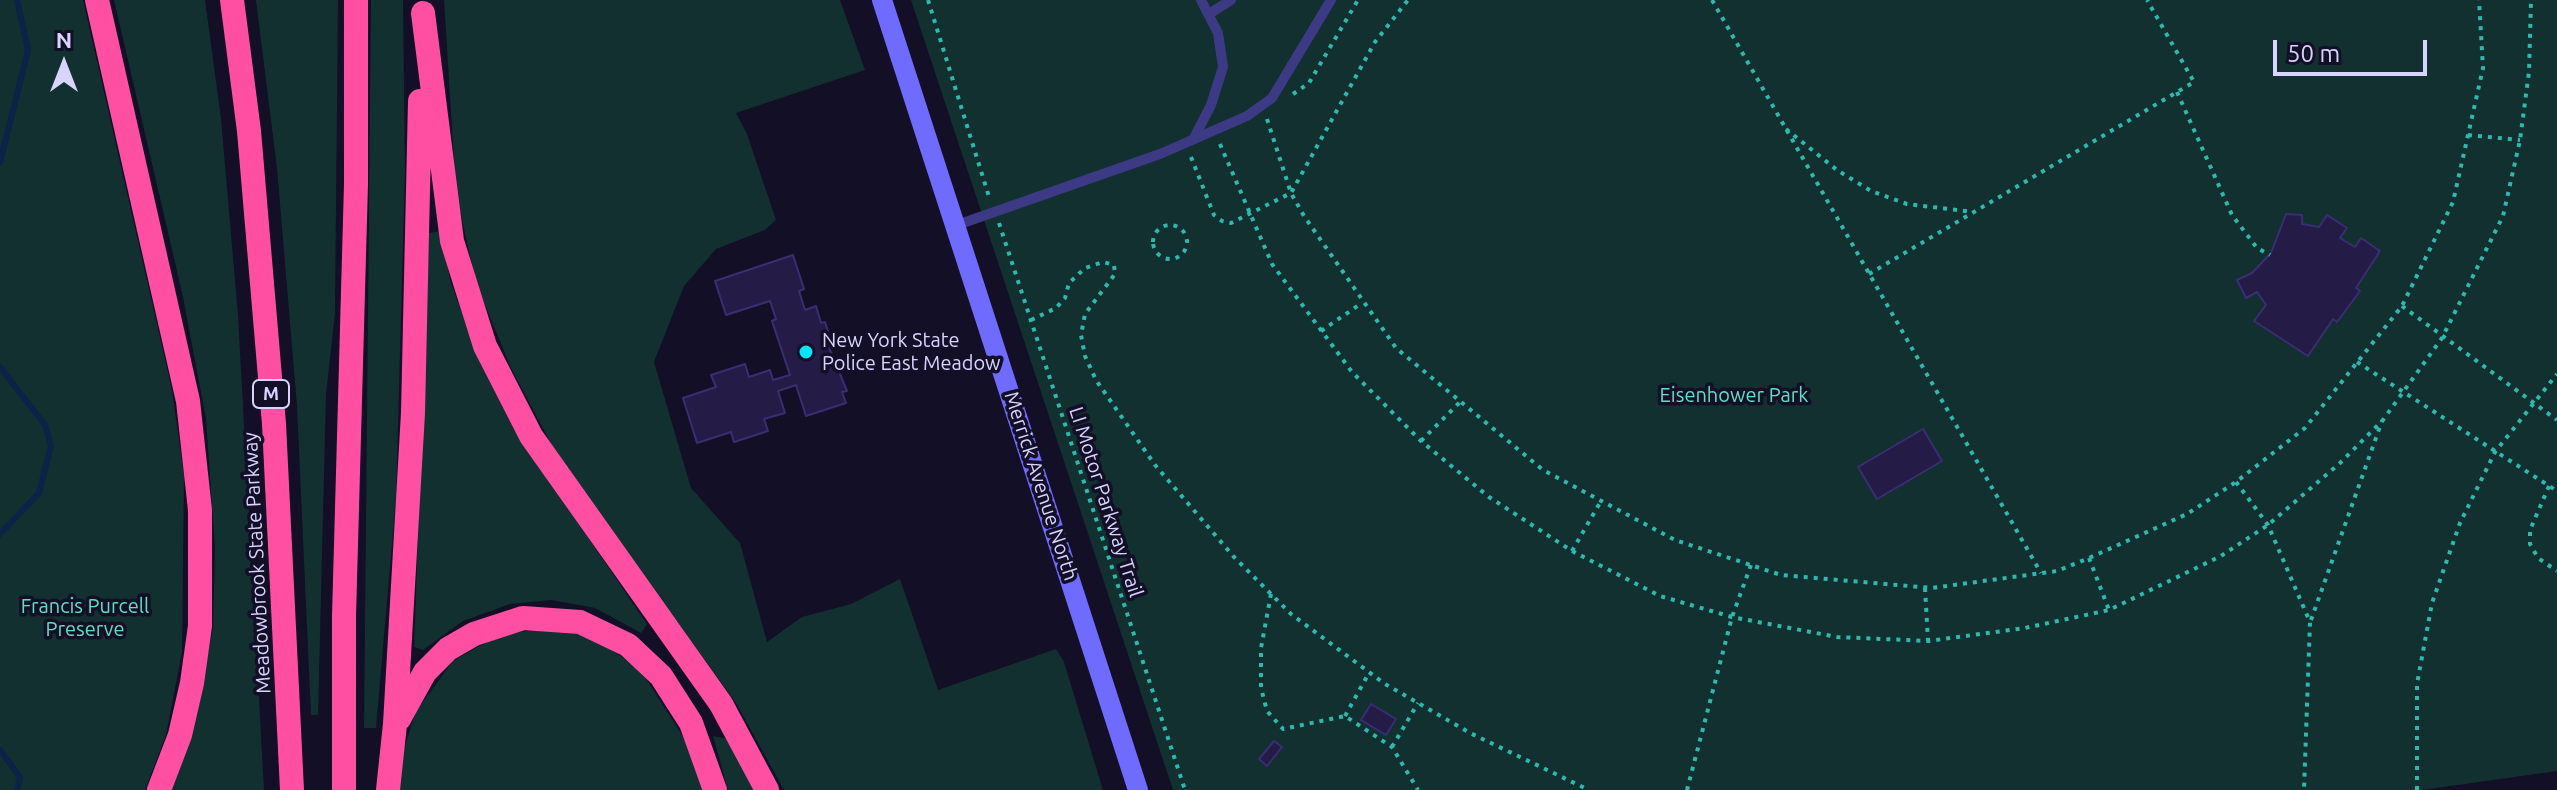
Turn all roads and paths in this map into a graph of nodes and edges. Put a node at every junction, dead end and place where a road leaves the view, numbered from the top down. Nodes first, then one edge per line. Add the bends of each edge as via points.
1 (97, 0) edge
2 (232, 0) edge
3 (356, 0) edge
4 (882, 0) edge
5 (928, 0) edge
6 (1201, 0) edge
7 (1231, 0) edge
8 (1331, 0) edge
9 (1358, 0) edge
10 (1408, 0) edge
11 (1712, 0) edge
12 (2147, 0) edge
13 (2479, 0) edge
14 (2531, 0) edge
15 (423, 6) edge
16 (1209, 14) junction
17 (2177, 92) junction
18 (1291, 97) dead end
19 (1273, 116) dead end
20 (1785, 127) junction
21 (2468, 135) junction
22 (1194, 138) junction
23 (1218, 139) dead end
24 (2520, 140) junction
25 (1190, 154) dead end
26 (1291, 193) junction
27 (990, 199) dead end
28 (1974, 212) junction
29 (1250, 215) junction
30 (998, 223) dead end
31 (957, 225) junction
32 (1184, 253) joint
33 (2270, 255) dead end
34 (1869, 274) junction
35 (1362, 303) junction
36 (2402, 306) junction
37 (1031, 320) junction
38 (1321, 331) junction
39 (2442, 338) junction
40 (2357, 362) junction
41 (2557, 374) edge
42 (2402, 394) junction
43 (1460, 402) junction
44 (2531, 402) junction
45 (2383, 420) junction
46 (2557, 420) edge
47 (1421, 441) junction
48 (2495, 452) junction
49 (2236, 482) junction
50 (2549, 486) junction
51 (2557, 491) edge
52 (1601, 501) junction
53 (2268, 525) junction
54 (1572, 551) junction
55 (2089, 558) junction
56 (1751, 565) junction
57 (2557, 571) edge
58 (2041, 573) junction
59 (1925, 587) junction
60 (1271, 594) junction
61 (2109, 610) junction
62 (1732, 617) junction
63 (2310, 622) junction
64 (1928, 641) junction
65 (1369, 672) junction
66 (1418, 703) junction
67 (1345, 716) junction
68 (395, 724) junction
69 (1392, 747) junction
70 (159, 790) edge
71 (292, 790) edge
72 (344, 790) edge
73 (388, 790) edge
74 (715, 790) edge
75 (767, 790) edge
76 (1138, 790) edge
77 (1185, 790) edge
78 (1418, 790) edge
79 (1589, 790) edge
80 (1687, 790) edge
81 (2304, 790) edge
82 (2417, 790) edge

1 - 70 highway via 188,401 200,510 200,626 192,683
2 - 71 highway, Meadowbrook State Parkway / M via 249,131 274,424
3 - 72 highway
4 - 31 main road, Merrick Avenue North
5 - 27 path
6 - 16 lane
7 - 16 lane
8 - 22 lane via 1272,98 1247,116
9 - 18 path via 1309,83
10 - 26 path via 1375,42
11 - 20 path
12 - 17 path via 2194,82
13 - 21 path via 2483,68
14 - 24 path
15 - 68 highway via 413,413
15 - 75 highway via 452,241 485,346 538,448 721,704
16 - 22 lane via 1223,67
17 - 28 path
17 - 33 path via 2232,215 2257,248
19 - 26 path via 1265,120
20 - 28 path via 1871,191 1907,204
20 - 34 path
21 - 24 path
21 - 36 path via 2453,202
22 - 31 lane
23 - 29 path
24 - 39 path via 2503,216
25 - 29 path via 1214,215 1231,223
26 - 29 path
26 - 35 path
28 - 34 path
29 - 38 path via 1272,264
30 - 37 path, LI Motor Parkway Trail
31 - 76 main road, Merrick Avenue North
32 - 32 path via 1174,259 1162,257 1153,243 1155,233 1164,226 1180,228 1186,236
34 - 58 path
35 - 38 path
35 - 43 path via 1396,348
36 - 39 path
36 - 40 path
37 - 60 path via 1056,308 1069,283 1085,268 1103,262 1114,265 1115,274 1085,314 1081,335 1096,380 1155,465
37 - 77 path, LI Motor Parkway Trail
38 - 47 path via 1352,372
39 - 42 path
39 - 44 path
40 - 42 path
40 - 49 path via 2305,428
41 - 44 path
42 - 45 path
42 - 48 path
43 - 47 path
43 - 52 path via 1543,470
44 - 46 path
44 - 48 path
45 - 53 path
45 - 63 path
47 - 54 path via 1489,497
48 - 50 path
48 - 82 path via 2460,523 2432,603 2417,684
49 - 53 path
49 - 55 path via 2187,514
50 - 51 path
50 - 57 path via 2530,530 2530,544 2538,558
52 - 54 path
52 - 56 path via 1675,540
53 - 61 path via 2221,556
53 - 63 path
54 - 62 path via 1660,596
55 - 58 path
55 - 61 path
56 - 59 path via 1781,575
56 - 62 path
58 - 59 path
59 - 64 path
60 - 65 path
60 - 67 path via 1261,648 1267,711 1283,729
61 - 64 path
62 - 64 path via 1837,637
62 - 80 path
63 - 81 path
65 - 66 path
65 - 67 path
66 - 69 path
66 - 79 path
67 - 69 path
68 - 73 highway
68 - 74 highway via 425,672 448,649 474,634 523,618 580,622 628,645 661,676 691,723
69 - 78 path

